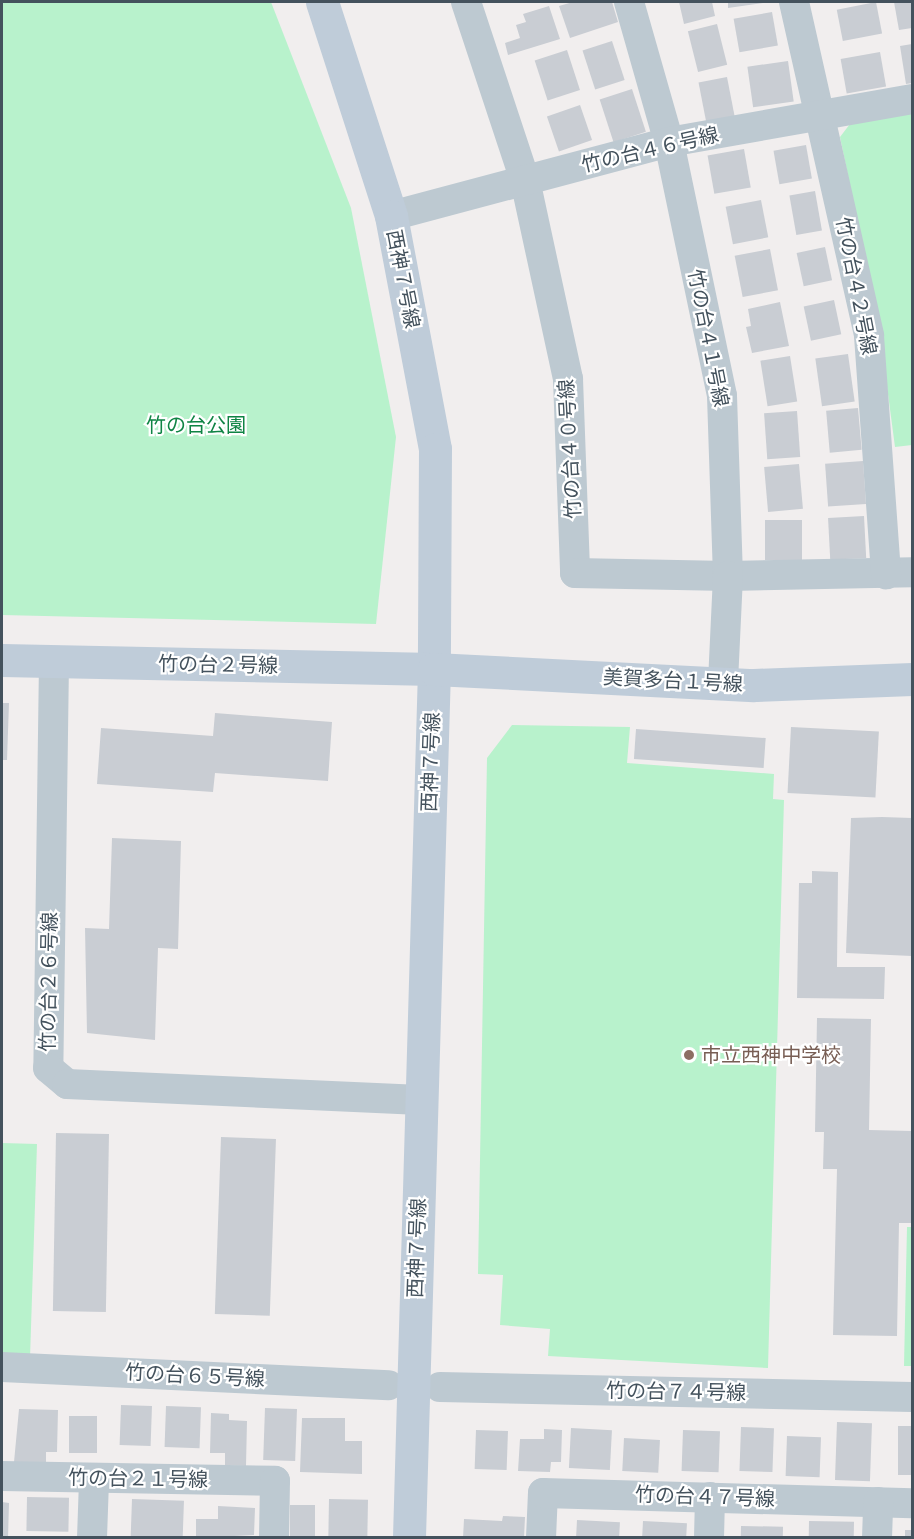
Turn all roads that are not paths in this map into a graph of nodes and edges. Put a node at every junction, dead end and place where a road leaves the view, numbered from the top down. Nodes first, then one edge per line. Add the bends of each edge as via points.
1 (322, 2) edge
2 (466, 2) edge
3 (629, 2) edge
4 (794, 2) edge
5 (912, 99) edge
6 (820, 115) junction
7 (669, 142) junction
8 (525, 180) junction
9 (391, 216) junction
10 (899, 573) edge
11 (728, 576) junction
12 (2, 660) edge
13 (54, 662) junction
14 (434, 669) junction
15 (912, 678) edge
16 (723, 683) junction
17 (421, 1100) junction
18 (2, 1367) edge
19 (389, 1386) dead end
20 (440, 1387) dead end
21 (912, 1397) edge
22 (2, 1476) edge
23 (94, 1480) junction
24 (710, 1497) junction
25 (878, 1502) junction
26 (912, 1503) edge
27 (92, 1538) edge
28 (274, 1538) edge
29 (409, 1538) edge
30 (541, 1538) edge
31 (709, 1538) edge
32 (877, 1538) edge

1 - 9 street, 西神７号線
2 - 8 street, 竹の台４０号線
3 - 7 street, 竹の台４１号線
4 - 6 street, 竹の台４２号線
5 - 6 street, 竹の台４６号線
6 - 7 street, 竹の台４６号線
6 - 10 street, 竹の台４２号線 via 869,336
7 - 8 street, 竹の台４６号線
7 - 11 street, 竹の台４１号線 via 722,396
8 - 9 street, 竹の台４６号線
8 - 11 street, 竹の台４０号線 via 568,379 575,573
9 - 14 street, 西神７号線 via 435,449
10 - 11 street, 竹の台４０号線
11 - 16 street, 竹の台４１号線
12 - 13 street, 竹の台２号線
13 - 14 street, 竹の台２号線
13 - 17 street, 竹の台２６号線 via 48,1068 67,1083
14 - 16 street, 美賀多台１号線
14 - 17 street, 西神７号線
15 - 16 street, 美賀多台１号線
17 - 29 street, 西神７号線
18 - 19 street, 竹の台６５号線
20 - 21 street, 竹の台７４号線
22 - 23 street, 竹の台２１号線
23 - 27 street
23 - 28 street, 竹の台２１号線 via 275,1481
24 - 25 street, 竹の台４７号線
24 - 30 street, 竹の台４７号線 via 543,1493
24 - 31 street
25 - 26 street, 竹の台４７号線
25 - 32 street

